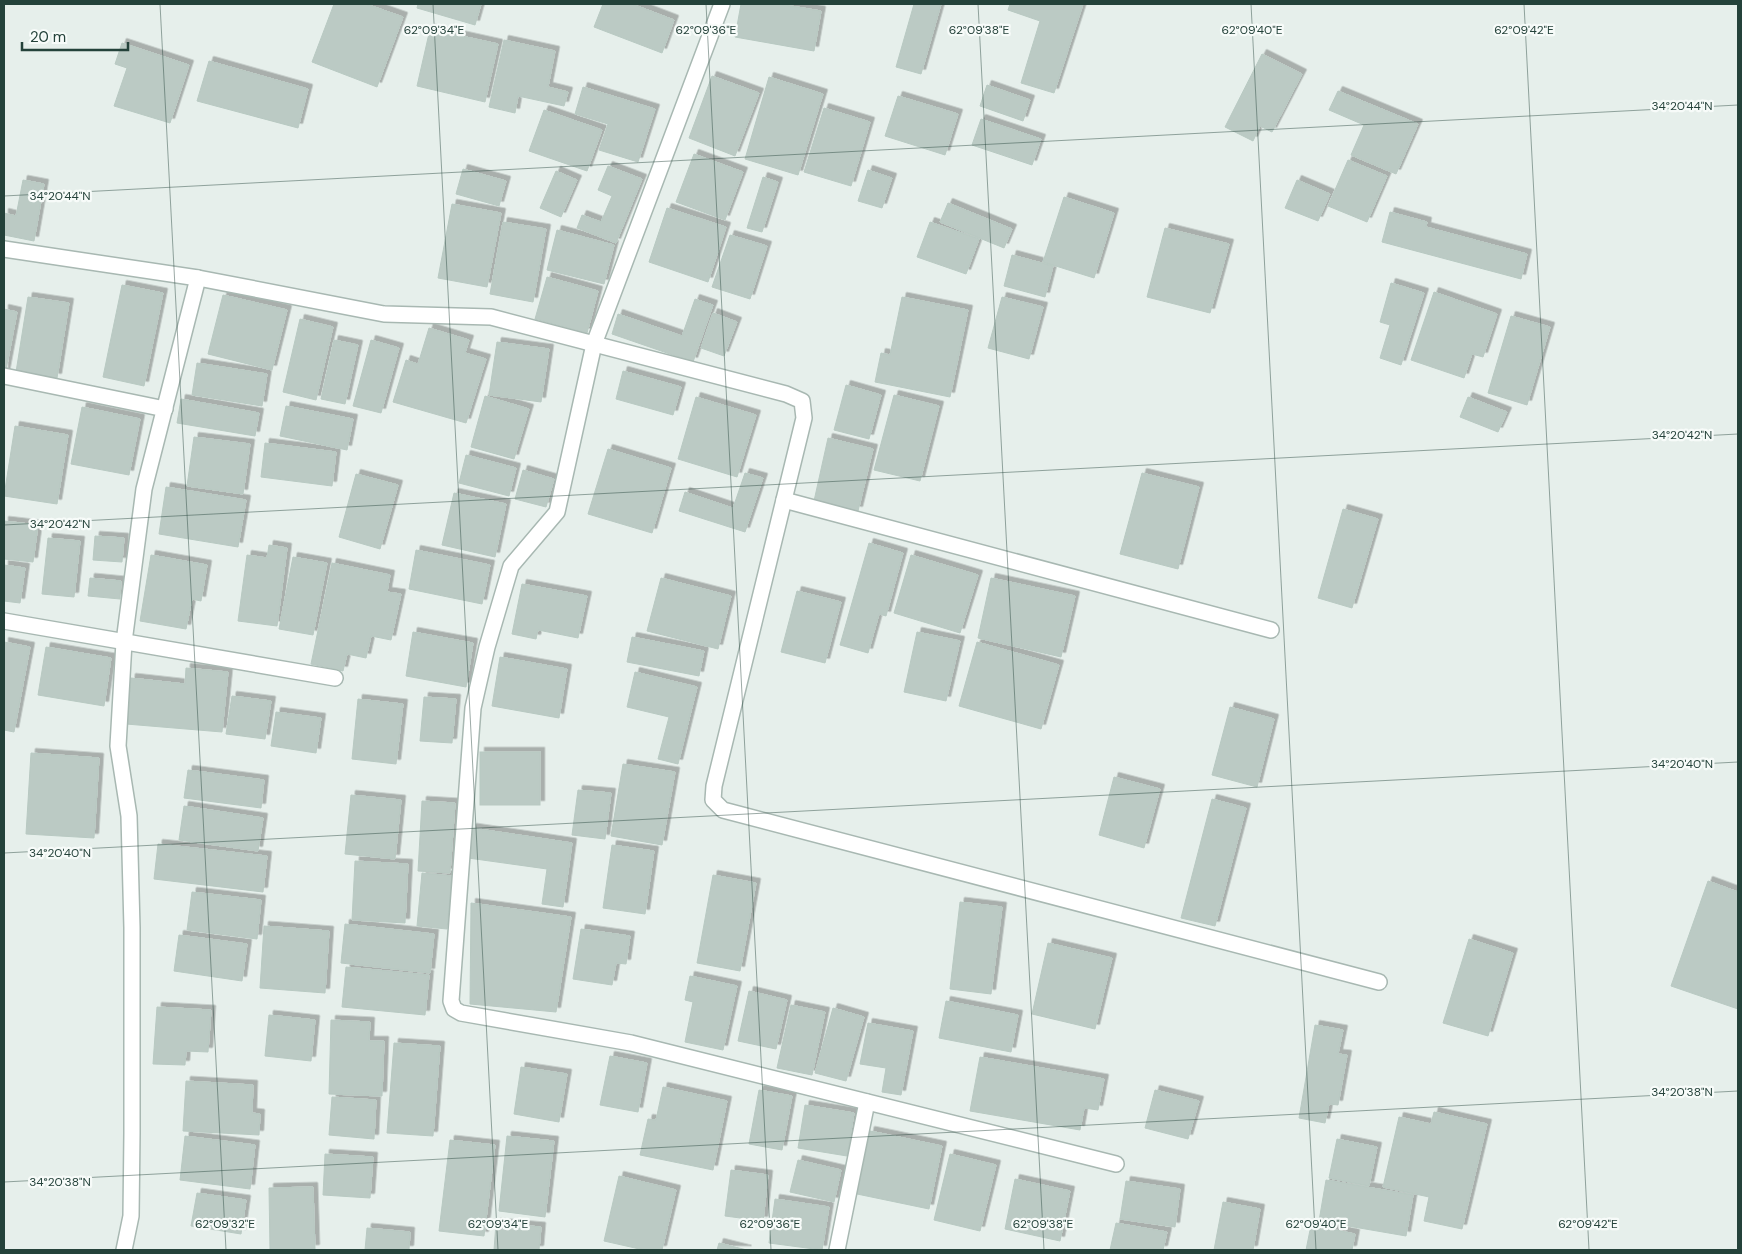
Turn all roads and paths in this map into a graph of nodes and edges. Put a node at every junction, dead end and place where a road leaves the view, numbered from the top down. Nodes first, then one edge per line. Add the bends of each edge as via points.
1 (722, 4) edge
2 (4, 249) edge
3 (198, 278) junction
4 (594, 344) junction
5 (4, 376) edge
6 (164, 408) junction
7 (784, 500) junction
8 (4, 621) edge
9 (1271, 630) dead end
10 (124, 642) junction
11 (335, 678) dead end
12 (1379, 982) dead end
13 (867, 1102) junction
14 (1116, 1164) dead end
15 (124, 1250) edge
16 (837, 1250) edge

1 - 4 street
2 - 3 street
3 - 4 street via 384,314 491,317
3 - 6 street
4 - 7 street via 786,394 802,401 804,418
4 - 13 street via 557,512 511,566 473,708 451,1001 454,1009 461,1013 631,1043
5 - 6 street
6 - 10 street via 144,489
7 - 9 street
7 - 12 street via 714,786 713,800 724,810
8 - 10 street
10 - 11 street
10 - 15 street via 118,746 129,816 132,928 131,1216
13 - 14 street
13 - 16 street

